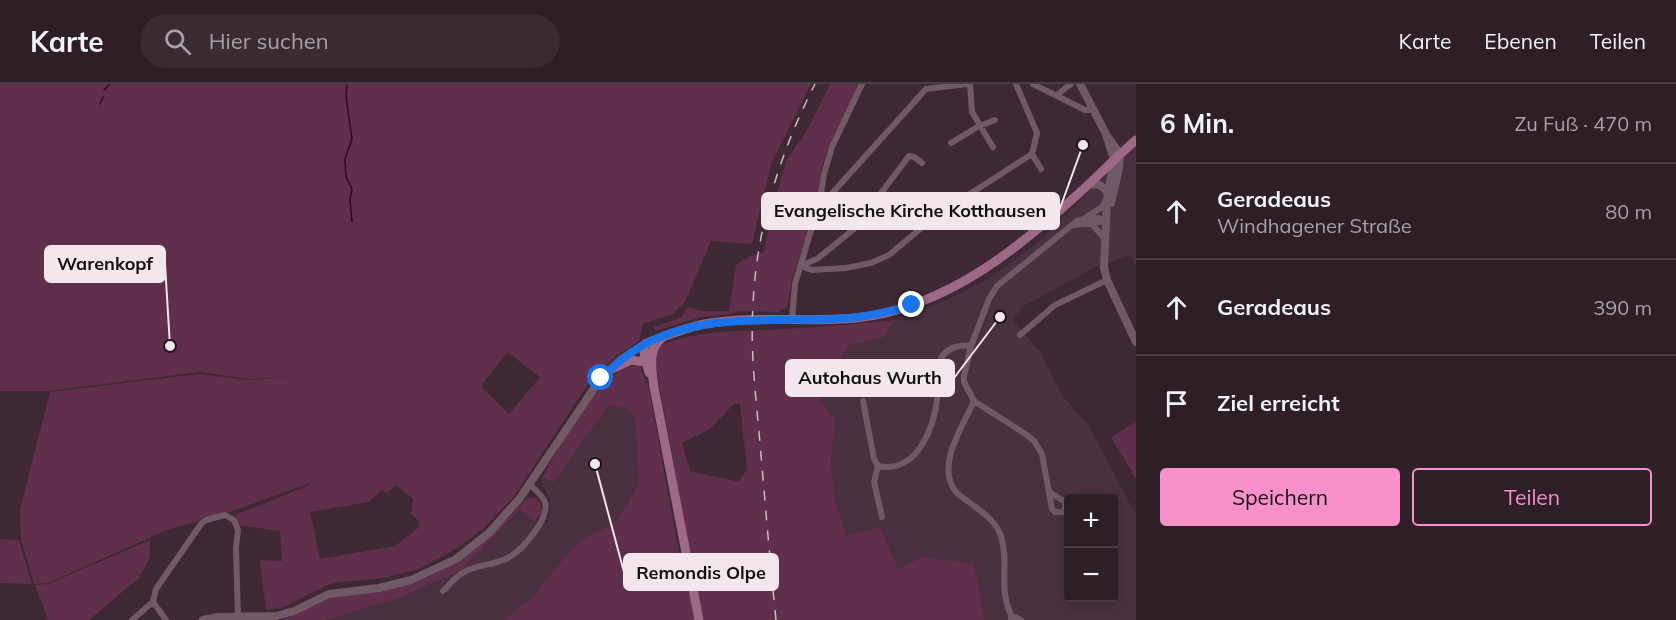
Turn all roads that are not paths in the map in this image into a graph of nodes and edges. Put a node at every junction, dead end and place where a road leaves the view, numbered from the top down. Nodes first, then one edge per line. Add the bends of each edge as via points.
1 (862, 84) edge
2 (969, 84) edge
3 (1016, 84) edge
4 (1034, 84) edge
5 (1071, 84) edge
6 (1080, 84) edge
7 (1057, 95) junction
8 (1094, 110) junction
9 (995, 120) dead end
10 (979, 126) junction
11 (1136, 140) edge
12 (951, 143) dead end
13 (993, 147) dead end
14 (1032, 154) junction
15 (922, 163) dead end
16 (1114, 165) junction
17 (1041, 169) dead end
18 (1088, 185) junction
19 (1107, 196) junction
20 (820, 200) junction
21 (1088, 220) junction
22 (1106, 221) junction
23 (1104, 238) junction
24 (800, 266) junction
25 (1107, 280) junction
26 (792, 320) junction
27 (667, 335) junction
28 (1020, 335) dead end
29 (1136, 342) edge
30 (645, 344) junction
31 (971, 346) junction
32 (648, 360) junction
33 (609, 370) junction
34 (863, 401) dead end
35 (974, 402) junction
36 (878, 466) junction
37 (530, 485) junction
38 (1051, 493) dead end
39 (882, 517) dead end
40 (444, 591) dead end
41 (153, 602) junction
42 (238, 618) junction
43 (277, 618) edge
44 (1011, 619) edge
45 (132, 620) edge
46 (166, 620) edge
47 (203, 620) edge
48 (699, 620) edge
49 (1021, 620) edge

1 - 20 street via 832,147
2 - 10 street via 972,112
2 - 20 street via 926,89 835,190
3 - 14 street via 1037,133
4 - 7 street
5 - 7 street
6 - 8 main road
7 - 8 street via 1085,110
8 - 16 main road via 1106,134
9 - 10 street
10 - 12 street
10 - 13 street
11 - 16 main road
14 - 17 street
14 - 24 street via 937,215 883,259 821,270
15 - 24 street via 909,156 854,229 817,259
16 - 18 main road
16 - 19 main road
16 - 22 main road
18 - 19 main road via 1102,185
18 - 26 main road via 995,262 936,296 873,315
19 - 21 street
19 - 22 main road
20 - 24 street
21 - 22 street
21 - 23 street
21 - 31 street via 1071,225 997,286
22 - 23 main road
23 - 25 main road
24 - 26 street
25 - 28 street via 1055,305
25 - 29 main road
26 - 27 main road via 707,324
27 - 30 main road
27 - 32 main road via 656,343
30 - 32 main road
30 - 33 main road
31 - 35 street via 964,376
31 - 36 street via 958,346 941,358 935,411 921,446 902,464
32 - 33 main road via 631,360
32 - 48 main road
33 - 37 main road via 590,392
34 - 36 street
35 - 38 street via 1034,441 1042,454
35 - 44 street via 951,453 948,472 955,490 987,516 999,532 1004,549 1004,596
36 - 39 street via 874,482
37 - 40 street via 546,506 544,517 519,551 466,571
37 - 43 main road via 475,546 424,576 389,586 329,594
41 - 42 street via 156,589 201,524 225,515 234,520 237,530
41 - 45 street
41 - 46 street
42 - 43 main road
42 - 47 main road
44 - 49 street

